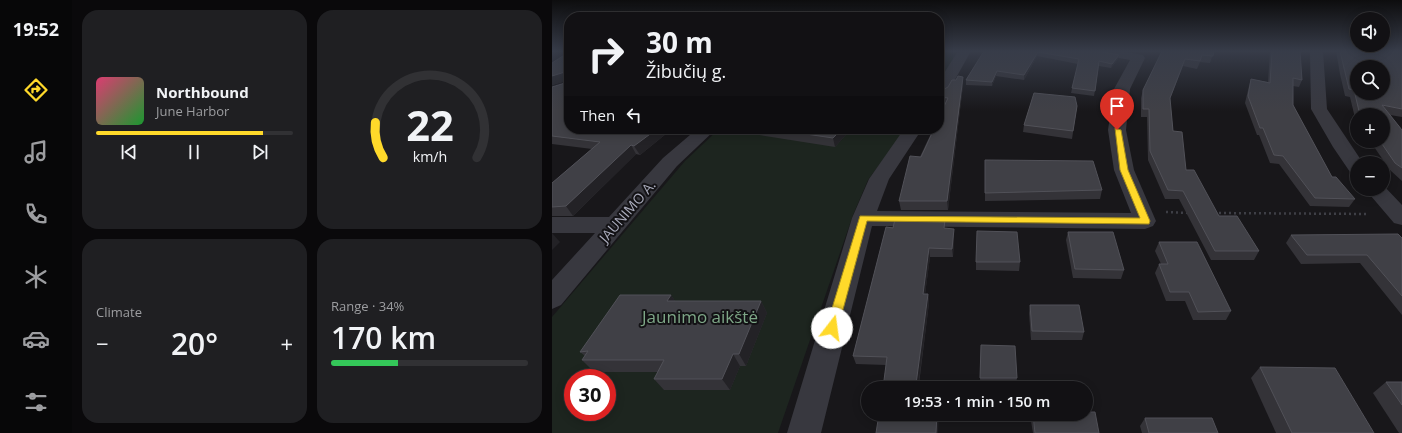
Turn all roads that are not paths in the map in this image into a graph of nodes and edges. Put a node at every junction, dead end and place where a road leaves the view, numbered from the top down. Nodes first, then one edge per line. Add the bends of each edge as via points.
1 (952, 71) edge
2 (1131, 71) edge
3 (1317, 71) edge
4 (944, 85) edge
5 (701, 134) edge
6 (910, 134) edge
7 (1350, 158) edge
8 (1381, 196) edge
9 (1400, 216) edge
10 (863, 218) junction
11 (552, 225) edge
12 (615, 225) junction
13 (552, 298) edge
14 (804, 433) edge

1 - 4 street
2 - 10 street via 1122,89 1117,130 1124,170 1145,221
3 - 7 street via 1319,109
5 - 12 street, JAUNIMO A. via 670,162
6 - 10 street via 879,179
8 - 9 street
10 - 14 street
11 - 12 street
12 - 13 street, JAUNIMO A.

